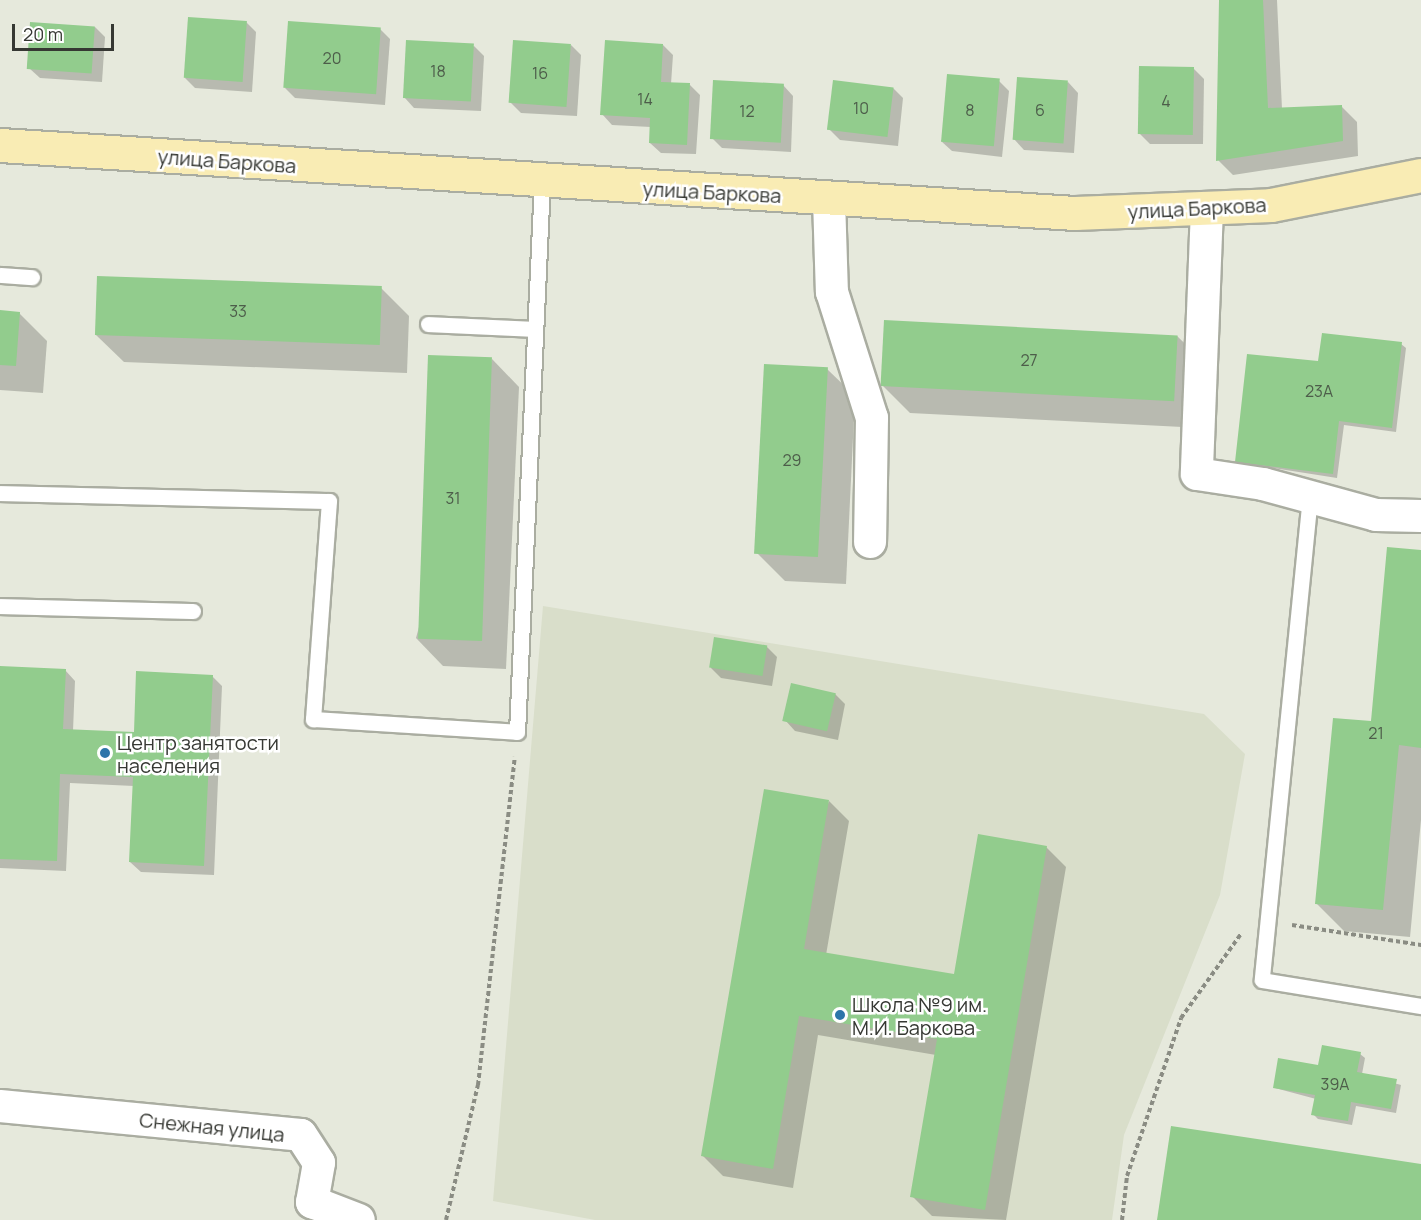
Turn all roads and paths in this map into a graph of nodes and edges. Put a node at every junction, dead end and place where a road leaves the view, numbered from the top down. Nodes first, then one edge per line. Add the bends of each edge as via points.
1 (0, 145) edge
2 (1421, 175) edge
3 (542, 182) junction
4 (829, 199) junction
5 (1207, 208) junction
6 (0, 275) edge
7 (32, 277) dead end
8 (428, 324) dead end
9 (534, 329) junction
10 (0, 493) edge
11 (1311, 496) junction
12 (1421, 516) edge
13 (870, 542) dead end
14 (0, 606) edge
15 (193, 611) dead end
16 (517, 732) junction
17 (1268, 922) junction
18 (1421, 945) edge
19 (1421, 1006) edge
20 (0, 1106) edge
21 (309, 1211) edge
22 (359, 1220) edge
23 (446, 1220) edge
24 (1122, 1220) edge

1 - 3 main road, улица Баркова
2 - 5 main road, улица Баркова via 1271,205
3 - 4 main road, улица Баркова
3 - 9 lane
4 - 5 main road, улица Баркова via 1075,213
4 - 13 street via 832,292 872,418
5 - 11 street via 1197,474
6 - 7 lane
8 - 9 lane
9 - 16 lane
10 - 16 lane via 329,501 313,719
11 - 12 street via 1376,515
11 - 17 lane
14 - 15 lane
16 - 23 path via 478,1085
17 - 18 path
17 - 19 lane via 1262,980
17 - 24 path via 1251,920 1181,1018 1128,1176
20 - 21 street, Снежная улица via 301,1135 319,1163
21 - 22 street, Снежная улица

